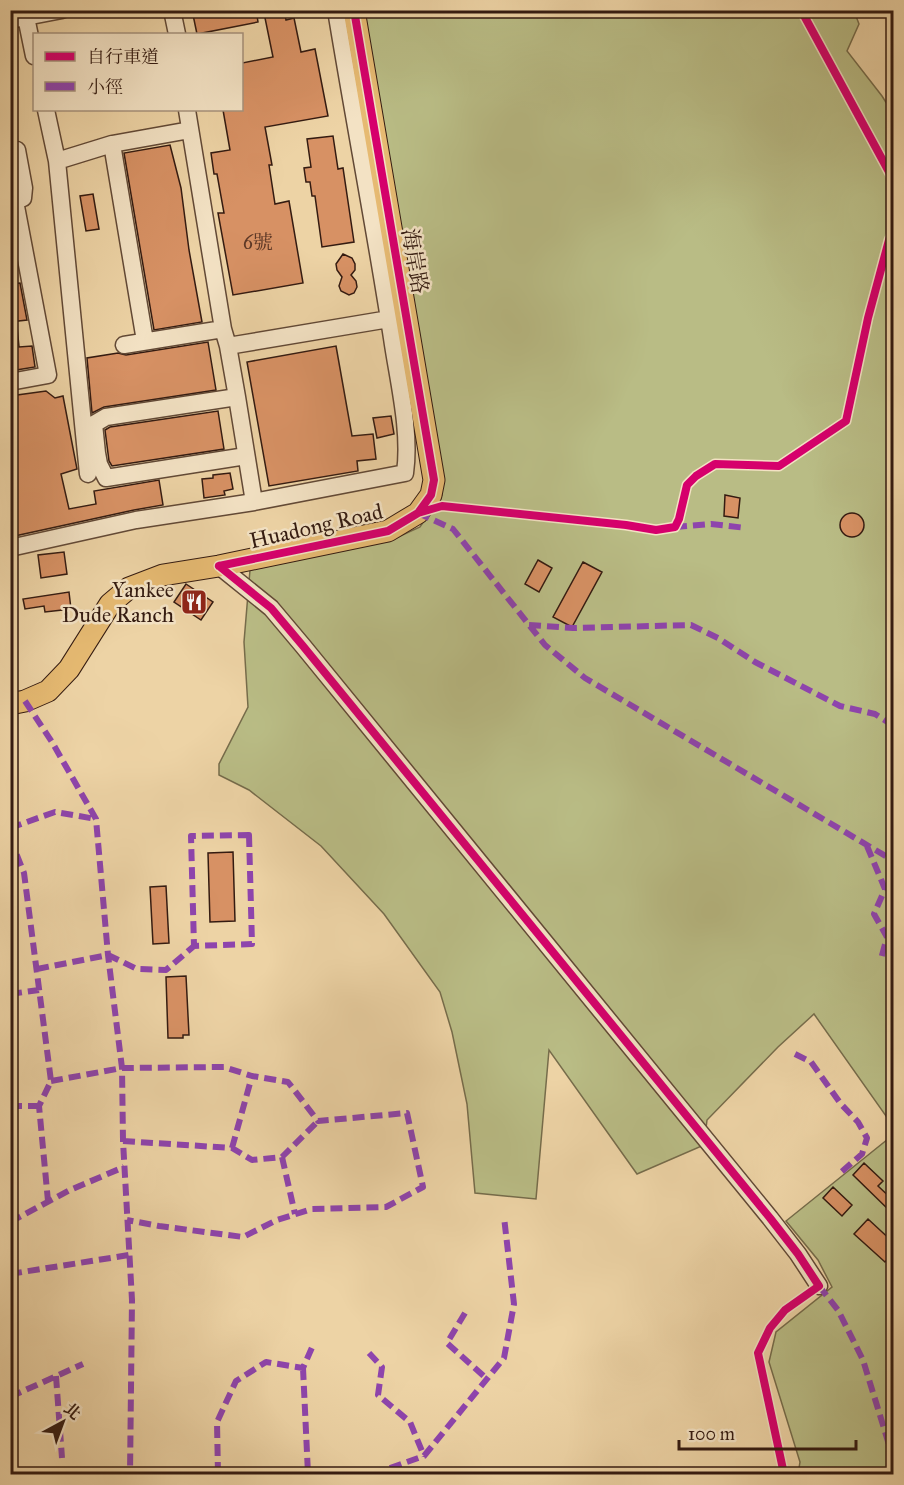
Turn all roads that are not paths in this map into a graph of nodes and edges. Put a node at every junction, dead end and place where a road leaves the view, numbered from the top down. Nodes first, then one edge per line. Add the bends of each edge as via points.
1 (62, 10) edge
2 (172, 10) edge
3 (336, 10) edge
4 (354, 10) edge
5 (18, 19) edge
6 (177, 33) edge
7 (33, 54) edge
8 (46, 111) edge
9 (187, 111) edge
10 (190, 130) junction
11 (112, 144) junction
12 (17, 150) dead end
13 (57, 161) junction
14 (13, 201) edge
15 (389, 320) junction
16 (223, 329) junction
17 (145, 341) junction
18 (124, 345) dead end
19 (228, 346) junction
20 (10, 382) edge
21 (237, 397) junction
22 (246, 456) junction
23 (88, 474) dead end
24 (254, 502) junction
25 (418, 513) joint
26 (10, 548) edge
27 (219, 566) junction
28 (10, 704) edge
29 (819, 1286) dead end

1 - 5 street
2 - 6 street
3 - 15 street
4 - 25 main road, 海岸路 via 434,480
5 - 7 street
8 - 13 street
9 - 10 street
10 - 11 street
10 - 16 street
11 - 13 street
11 - 17 street
12 - 14 street via 24,188 23,198
13 - 23 street
14 - 20 street via 48,375
15 - 19 street
15 - 24 street via 404,423 405,473
16 - 17 street
16 - 19 street
17 - 18 street
19 - 21 street
21 - 22 street
21 - 22 street via 106,417 94,424 97,453 106,478
22 - 24 street
24 - 26 street via 136,520
25 - 27 main road, Huadong Road via 388,531
27 - 28 main road, Huadong Road via 163,575 129,588 110,604 69,669 48,691
27 - 29 street via 271,608 303,646 770,1218

